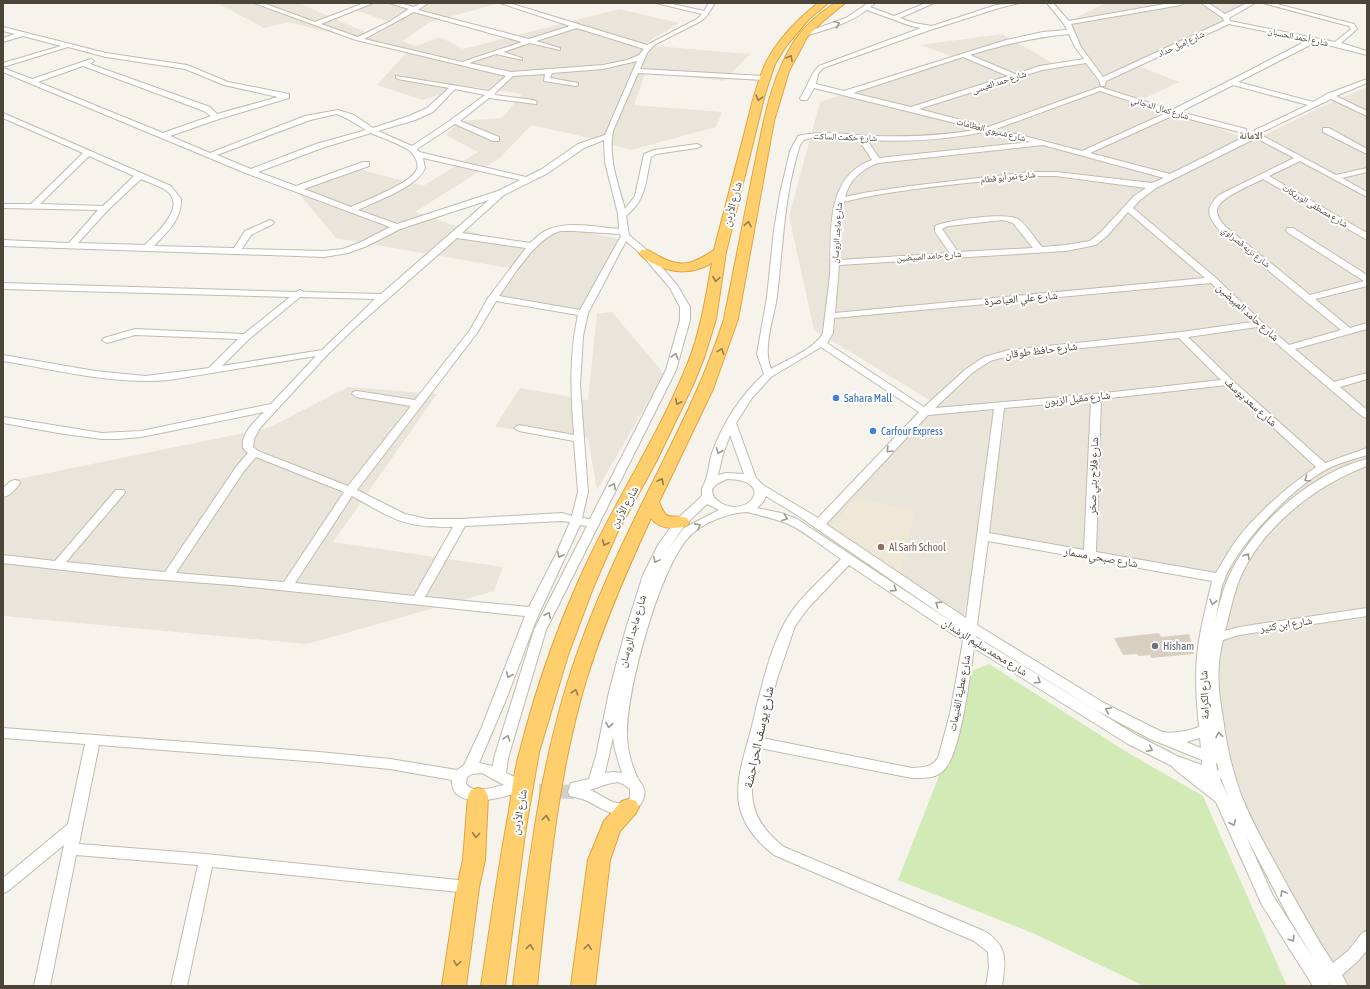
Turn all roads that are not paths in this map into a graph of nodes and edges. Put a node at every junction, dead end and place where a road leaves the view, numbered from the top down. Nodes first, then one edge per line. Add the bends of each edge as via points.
1 (256, 3) edge
2 (370, 3) edge
3 (392, 3) edge
4 (425, 3) edge
5 (503, 3) edge
6 (659, 3) edge
7 (712, 3) edge
8 (824, 3) edge
9 (841, 3) edge
10 (872, 3) edge
11 (931, 3) edge
12 (1016, 3) edge
13 (1050, 3) edge
14 (1181, 3) edge
15 (1204, 3) edge
16 (1252, 3) edge
17 (1266, 3) edge
18 (866, 8) junction
19 (414, 10) junction
20 (706, 13) junction
21 (895, 18) junction
22 (1227, 20) junction
23 (1067, 23) junction
24 (317, 24) junction
25 (576, 26) junction
26 (928, 28) junction
27 (3, 29) edge
28 (1070, 32) junction
29 (22, 34) junction
30 (797, 37) junction
31 (358, 39) junction
32 (3, 40) edge
33 (530, 40) junction
34 (1314, 40) junction
35 (1336, 44) junction
36 (66, 46) junction
37 (648, 48) junction
38 (558, 49) dead end
39 (496, 52) junction
40 (1367, 53) edge
41 (106, 55) junction
42 (963, 55) junction
43 (641, 57) junction
44 (520, 59) dead end
45 (1086, 61) junction
46 (84, 64) junction
47 (461, 64) junction
48 (3, 65) edge
49 (3, 70) edge
50 (549, 70) junction
51 (635, 71) junction
52 (511, 74) junction
53 (1014, 76) junction
54 (398, 77) dead end
55 (765, 78) junction
56 (1102, 80) junction
57 (1367, 81) edge
58 (31, 82) junction
59 (1230, 82) junction
60 (576, 84) dead end
61 (812, 85) junction
62 (454, 87) junction
63 (1100, 89) junction
64 (846, 93) junction
65 (490, 95) junction
66 (1330, 96) junction
67 (804, 98) dead end
68 (533, 102) dead end
69 (1315, 105) junction
70 (913, 109) junction
71 (1173, 113) junction
72 (1367, 114) edge
73 (3, 115) edge
74 (216, 117) junction
75 (455, 121) junction
76 (988, 129) junction
77 (1326, 130) dead end
78 (373, 131) junction
79 (1242, 132) junction
80 (1260, 135) junction
81 (163, 136) junction
82 (608, 136) junction
83 (861, 137) junction
84 (1249, 138) junction
85 (496, 140) dead end
86 (1044, 143) junction
87 (697, 146) dead end
88 (415, 152) junction
89 (1367, 152) edge
90 (88, 153) junction
91 (1084, 153) junction
92 (211, 155) junction
93 (1300, 158) junction
94 (877, 161) junction
95 (366, 164) dead end
96 (1367, 170) edge
97 (251, 172) junction
98 (140, 175) junction
99 (1263, 176) junction
100 (1170, 177) junction
101 (1336, 178) junction
102 (528, 180) junction
103 (846, 184) junction
104 (1153, 186) junction
105 (296, 189) junction
106 (501, 193) junction
107 (863, 195) junction
108 (1367, 195) edge
109 (839, 201) junction
110 (3, 206) edge
111 (34, 206) junction
112 (105, 208) junction
113 (1128, 208) junction
114 (351, 210) junction
115 (622, 216) junction
116 (270, 222) dead end
117 (397, 227) junction
118 (1290, 230) dead end
119 (624, 234) junction
120 (456, 235) junction
121 (1367, 237) edge
122 (3, 244) edge
123 (72, 245) junction
124 (532, 246) junction
125 (148, 247) junction
126 (237, 250) junction
127 (1040, 250) junction
128 (720, 252) junction
129 (645, 253) junction
130 (955, 254) junction
131 (835, 263) junction
132 (1367, 279) edge
133 (1213, 280) junction
134 (1367, 283) edge
135 (3, 286) edge
136 (300, 293) junction
137 (383, 297) junction
138 (493, 298) junction
139 (1310, 298) junction
140 (583, 313) junction
141 (830, 316) junction
142 (1259, 324) junction
143 (1367, 326) edge
144 (1348, 331) junction
145 (1181, 335) junction
146 (246, 337) junction
147 (107, 340) dead end
148 (821, 343) junction
149 (1288, 348) junction
150 (325, 352) junction
151 (3, 358) edge
152 (212, 370) junction
153 (769, 374) junction
154 (1367, 376) edge
155 (1229, 382) junction
156 (1332, 386) junction
157 (357, 394) dead end
158 (1096, 397) junction
159 (418, 404) junction
160 (999, 406) junction
161 (272, 408) junction
162 (925, 412) junction
163 (1367, 415) edge
164 (3, 420) edge
165 (731, 422) junction
166 (519, 428) dead end
167 (579, 439) junction
168 (1367, 451) edge
169 (254, 452) junction
170 (1367, 462) edge
171 (1323, 467) junction
172 (712, 482) junction
173 (15, 483) dead end
174 (755, 484) junction
175 (350, 491) junction
176 (120, 492) dead end
177 (3, 494) edge
178 (707, 498) junction
179 (651, 501) junction
180 (747, 509) junction
181 (729, 510) junction
182 (576, 520) junction
183 (681, 522) junction
184 (461, 523) junction
185 (594, 524) junction
186 (818, 524) junction
187 (982, 536) junction
188 (1090, 554) junction
189 (3, 559) edge
190 (848, 559) junction
191 (57, 566) junction
192 (168, 576) junction
193 (1219, 578) junction
194 (287, 587) junction
195 (417, 601) junction
196 (532, 612) junction
197 (1367, 612) edge
198 (970, 633) junction
199 (1212, 636) junction
200 (1205, 730) junction
201 (3, 733) edge
202 (1155, 735) junction
203 (93, 740) junction
204 (754, 742) junction
205 (1209, 757) junction
206 (1172, 760) junction
207 (1225, 763) junction
208 (464, 773) junction
209 (1210, 773) junction
210 (500, 776) junction
211 (1228, 777) junction
212 (632, 781) junction
213 (595, 782) junction
214 (478, 796) junction
215 (1222, 799) junction
216 (629, 807) junction
217 (74, 828) junction
218 (71, 849) junction
219 (206, 860) junction
220 (3, 887) edge
221 (468, 887) junction
222 (1367, 938) edge
223 (1331, 982) edge
224 (42, 986) edge
225 (179, 986) edge
226 (454, 986) edge
227 (492, 986) edge
228 (525, 986) edge
229 (583, 986) edge
230 (994, 986) edge

1 - 24 street
2 - 24 street
3 - 19 street
4 - 19 street
5 - 25 street
6 - 20 street
7 - 20 street
8 - 30 highway via 806,17
9 - 30 highway
10 - 18 street
11 - 21 street
12 - 26 street via 998,6 936,28
13 - 23 street
14 - 23 street
15 - 22 street
16 - 22 street, شارع إميل حداد
17 - 35 street via 1352,25 1354,29
18 - 21 street
30 -> 18 street via 842,22
19 - 31 street
19 - 33 street
20 - 37 street via 690,25
21 - 26 street
22 - 34 street, شارع أحمد الحسبان
22 - 56 street, شارع إميل حداد
23 - 28 street
24 - 31 street
25 - 33 street
25 - 37 street
26 - 61 street via 821,67 815,73
27 - 29 street
28 - 42 street via 1025,37
28 - 45 street
29 - 32 street
29 - 36 street
30 - 55 highway, شارع الأردن via 770,64
179 -> 30 highway, شارع الأردن via 702,400 726,339 775,95
31 - 47 street
33 - 38 street
33 - 39 street
34 - 35 street, شارع أحمد الحسبان
34 - 59 street
35 - 40 street, شارع أحمد الحسبان
36 - 41 street
36 - 48 street
37 - 43 street
39 - 44 street
39 - 47 street
41 - 46 street
41 - 74 street via 186,67 235,87 286,96
42 - 53 street
42 - 64 street
43 - 50 street via 613,65
43 - 51 street
45 - 53 street, شارع حمد العيسى via 1059,64
45 - 56 street
46 - 58 street
46 - 74 street via 207,109
47 - 52 street
49 - 58 street
50 - 52 street
50 - 60 street via 546,80
51 - 55 street
51 - 82 street
52 - 65 street
53 - 70 street, شارع حمد العيسى
54 - 62 street
55 -> 128 highway, شارع الأردن
56 - 63 street via 1103,85
57 - 66 street
58 - 81 street
59 - 69 street
59 - 71 street
61 - 64 street, شارع شتيوي العظامات
61 - 67 street
62 - 65 street
62 - 78 street via 430,110
63 - 71 street, شارع كمال الدجاني
63 - 76 street, شارع حكمت الساكت
64 - 70 street, شارع شتيوي العظامات
65 - 68 street
65 - 75 street
66 - 69 street
66 - 72 street
69 - 80 street
70 - 76 street, شارع شتيوي العظامات
71 - 79 street, شارع كمال الدجاني
71 - 91 street
73 - 90 street
74 - 81 street
75 - 85 street
75 - 88 street
76 - 83 street, شارع حكمت الساكت via 943,136
76 - 86 street, شارع شتيوي العظامات
77 - 89 street
78 - 88 street
78 - 92 street via 342,112 334,113 291,124
78 - 97 street via 318,146
79 - 80 street
79 - 84 street via 1241,136
80 - 84 street
80 - 93 street
81 - 92 street
82 - 102 street via 581,146
82 - 115 street via 607,158
83 - 94 street
83 - 153 street, شارع حكمت الساكت via 809,136 801,138 796,145 778,230 772,297 762,354
84 - 100 street, شارع حامد المبيضين
86 - 91 street, شارع شتيوي العظامات
86 - 94 street, شارع ماجد الروسان
87 - 115 street via 654,152 647,156 638,199
88 - 102 street
88 - 114 street via 422,169 416,178
90 - 98 street
90 - 111 street
91 - 100 street, شارع شتيوي العظامات
92 - 97 street
93 - 99 street, شارع نزيه قصراوي
93 - 101 street
94 - 103 street, شارع ماجد الروسان via 861,168
95 - 105 street
96 - 101 street
97 - 105 street
98 - 112 street
98 - 125 street via 168,188 178,204 170,222
99 - 121 street, شارع مصطفى الوريكات
99 - 139 street, شارع نزيه قصراوي via 1216,202 1212,212 1215,220 1231,236
100 - 104 street, شارع حامد المبيضين
101 - 108 street
102 - 106 street
103 - 107 street
103 - 109 street, شارع ماجد الروسان
104 - 107 street, شارع نمر أبو قطام via 1040,174
104 - 113 street, شارع حامد المبيضين
105 - 114 street
106 - 117 street
106 - 120 street
107 - 109 street, شارع نمر أبو قطام
109 - 131 street, شارع ماجد الروسان
110 - 111 street
111 - 112 street
112 - 123 street
113 - 127 street, شارع حامد المبيضين via 1093,243 1080,247
113 - 133 street, شارع حامد المبيضين
114 - 117 street
115 - 119 street
116 - 126 street via 248,233
117 - 126 street via 364,244 336,253
118 - 132 street
119 - 124 street via 573,228 559,229 547,233
119 - 129 street
119 - 140 street
120 - 124 street
120 - 137 street
122 - 123 street
123 - 125 street
124 - 138 street
125 - 126 street
127 - 130 street, شارع حامد المبيضين
127 - 130 street via 1015,220 1006,218 940,226 939,232
128 - 129 highway via 704,263 686,268 663,264
128 -> 227 highway, شارع الأردن via 709,319 697,358 683,392 609,534 584,588 543,702 525,774
185 -> 129 street via 671,370 685,320 685,307 674,287
130 - 131 street, شارع حامد المبيضين
131 - 141 street, شارع ماجد الروسان
133 - 141 street, شارع علي العياصرة
133 - 142 street, شارع حامد المبيضين
134 - 139 street
135 - 136 street
136 - 137 street
136 - 146 street
137 - 150 street
138 - 140 street
138 - 159 street via 474,331
139 - 144 street, شارع نزيه قصراوي
140 - 167 street via 575,360 574,385
141 - 148 street, شارع ماجد الروسان via 828,333
142 - 145 street, شارع حافظ طوقان
142 - 149 street, شارع حامد المبيضين
143 - 144 street
144 - 149 street
145 - 155 street, شارع سعد يوسف
145 - 162 street, شارع حافظ طوقان via 999,355 987,359 969,371
146 - 147 street via 135,332
146 - 152 street
148 - 153 street
148 - 162 street
149 - 156 street, شارع حامد المبيضين
150 - 152 street
150 - 161 street
151 - 152 street via 126,378 169,377
153 - 165 street via 749,394
154 - 156 street
155 - 158 street, شارع مقبل الزبون
155 - 171 street, شارع سعد يوسف
156 - 163 street, شارع حامد المبيضين
157 - 159 street
158 - 160 street, شارع مقبل الزبون
158 - 188 street, شارع فلاح بني صخر
159 - 175 street
160 - 162 street, شارع مقبل الزبون
160 - 187 street, شارع عطية الغنيمات
161 - 164 street via 141,434 118,436 64,431
161 - 169 street via 247,443 248,448
162 -> 186 street, شارع حافظ طوقان
165 -> 172 street via 712,470
165 - 174 street
166 - 167 street
167 - 182 street via 583,492
168 - 171 street, شارع الكرامة
169 - 175 street
169 - 192 street
199 -> 170 street, شارع الكرامة via 1234,576 1263,534 1313,488
171 -> 193 street, شارع الكرامة via 1298,485 1258,521 1240,543
172 - 174 street via 718,478 735,476
172 - 178 street via 706,492
173 - 177 street
174 - 180 street via 761,494 760,500
174 - 186 street, شارع محمد سليم الرشدان
175 - 184 street via 413,521
175 - 194 street
176 - 191 street
178 - 181 street
178 - 183 street, شارع ماجد الروسان
179 - 183 highway via 656,515 663,521
228 -> 179 highway, شارع الأردن via 547,812 566,718 589,645 620,566
180 - 181 street
180 -> 190 street, شارع محمد سليم الرشدان via 793,522
212 -> 181 street, شارع ماجد الروسان via 625,764 620,732 626,690 657,582 671,552 684,535 696,526
182 - 184 street via 562,517
182 - 185 street
182 -> 196 street
183 -> 213 street, شارع ماجد الروسان via 664,545 649,575 617,684 604,756
184 - 195 street
210 -> 185 street via 501,758 540,630
198 -> 186 street, شارع محمد سليم الرشدان
187 - 188 street, شارع صبحي مسمار
187 - 198 street, شارع عطية الغنيمات
188 - 193 street, شارع صبحي مسمار
189 - 191 street
190 -> 198 street, شارع محمد سليم الرشدان
190 - 204 street, شارع يوسف الحراحشة via 800,609 788,627 770,679
191 - 192 street
192 - 194 street
193 -> 199 street, شارع الكرامة
194 - 195 street
195 - 196 street
196 -> 208 street via 490,723
197 - 199 street, شارع ابن كثير
202 -> 198 street, شارع محمد سليم الرشدان
198 - 204 street, شارع عطية الغنيمات via 957,714 944,760 931,772 912,773
198 -> 206 street, شارع محمد سليم الرشدان via 1133,740
199 - 200 street, شارع الكرامة via 1203,662
207 -> 199 street, شارع الكرامة via 1212,688
200 - 202 street via 1184,738
200 - 205 street, شارع الكرامة
201 - 203 street
202 - 205 street, شارع محمد سليم الرشدان
203 - 208 street via 319,757
203 - 217 street
204 - 230 street, شارع يوسف الحراحشة via 746,784 746,802 749,816 768,844 779,852 979,936 994,948 997,957
205 - 207 street, شارع محمد سليم الرشدان
205 - 209 street, شارع الكرامة
206 - 209 street, شارع محمد سليم الرشدان
206 - 215 street
207 - 211 street, شارع الكرامة
208 - 210 street via 487,769
208 - 214 street via 458,786 462,792
209 - 211 street, شارع محمد سليم الرشدان
209 - 215 street, شارع الكرامة
210 - 214 street via 511,786
223 -> 211 street, شارع الكرامة via 1247,826
212 - 213 street via 616,776
212 - 216 street, شارع ماجد الروسان via 638,794
213 - 216 street via 575,789 607,806 619,809
214 -> 221 highway via 474,860
215 -> 223 street, شارع الكرامة via 1267,900
229 -> 216 highway via 599,860 611,828
217 - 218 street
217 - 220 street
218 - 219 street
218 - 224 street
219 - 221 street
219 - 225 street
221 -> 226 highway
222 - 223 street

